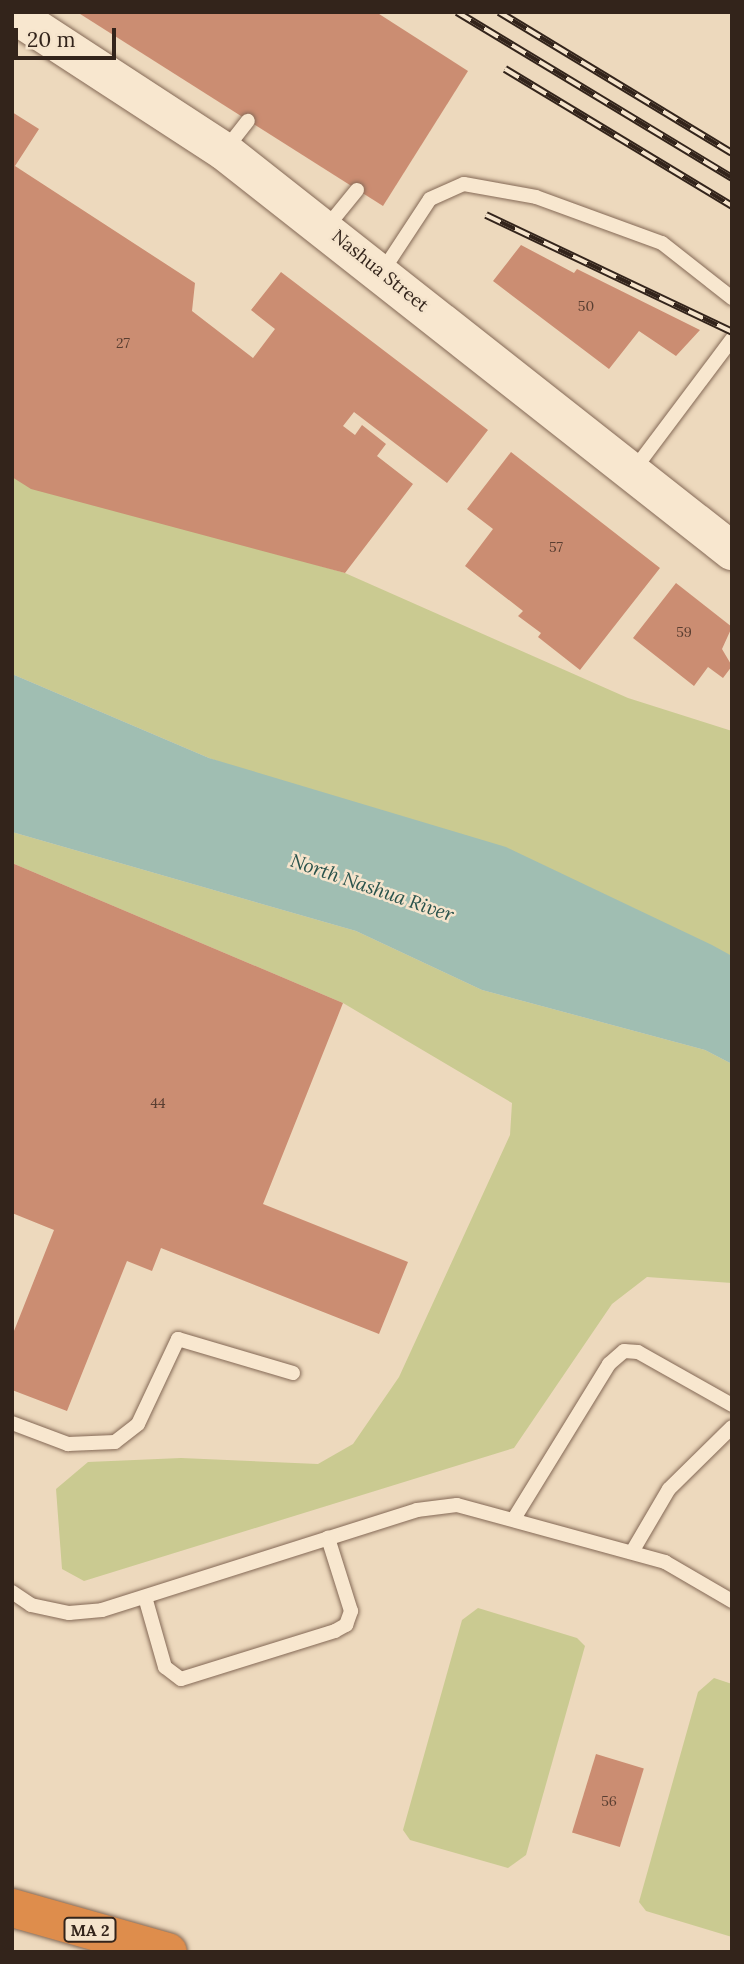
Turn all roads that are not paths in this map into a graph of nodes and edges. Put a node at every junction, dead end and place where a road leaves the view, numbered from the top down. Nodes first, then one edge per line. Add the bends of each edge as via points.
1 (12, 13) edge
2 (248, 121) dead end
3 (224, 151) junction
4 (358, 190) dead end
5 (326, 228) junction
6 (382, 272) junction
7 (732, 298) edge
8 (732, 339) edge
9 (632, 472) junction
10 (732, 551) edge
11 (293, 1373) dead end
12 (732, 1405) edge
13 (12, 1423) edge
14 (732, 1427) edge
15 (515, 1517) junction
16 (328, 1538) junction
17 (632, 1552) junction
18 (12, 1592) edge
19 (145, 1597) junction
20 (732, 1601) edge
21 (12, 1885) edge
22 (12, 1908) edge
23 (99, 1932) junction
24 (167, 1952) edge

1 - 3 main road, Nashua Street
2 - 3 lane
3 - 5 main road, Nashua Street
4 - 5 lane
5 - 6 main road, Nashua Street
6 - 7 lane via 430,199 464,184 536,197 662,243
6 - 9 main road, Nashua Street
8 - 9 lane
9 - 10 main road, Nashua Street
11 - 13 lane via 178,1339 138,1424 122,1438 68,1444
12 - 15 lane via 638,1352 624,1351
14 - 17 lane via 669,1489
15 - 16 lane via 457,1505 417,1510
15 - 17 lane
16 - 19 lane
16 - 19 lane via 351,1611 346,1625 335,1631 181,1679 165,1667
17 - 20 lane via 697,1577
18 - 19 lane via 31,1605 69,1614
21 - 23 highway
22 - 23 highway, MA 2
23 - 24 highway, MA 2

